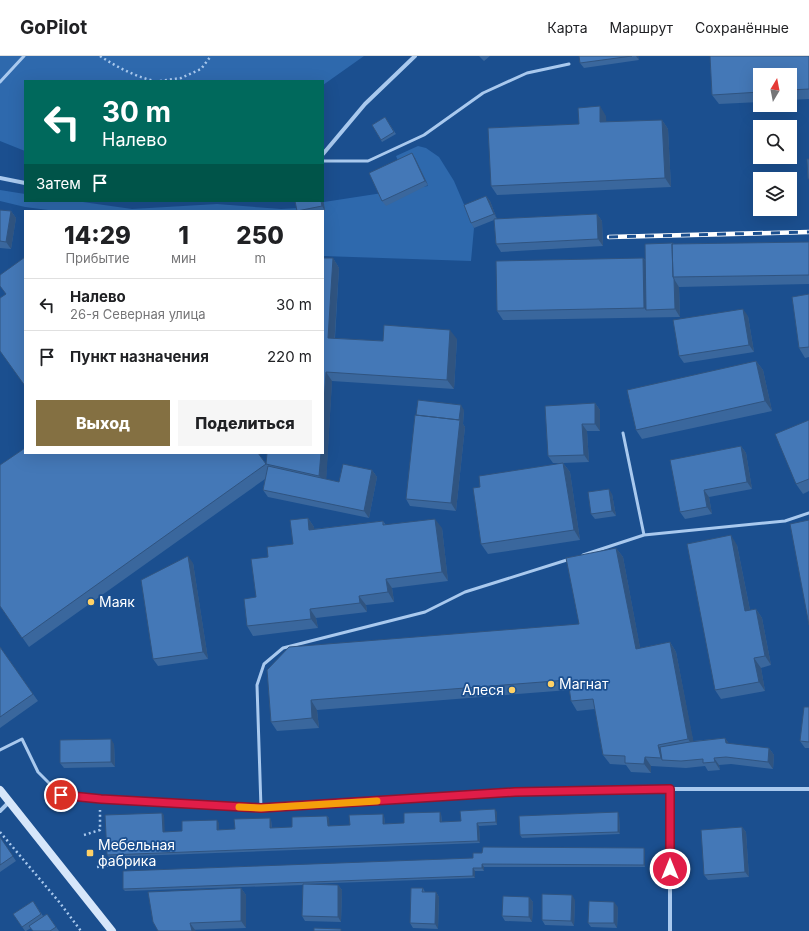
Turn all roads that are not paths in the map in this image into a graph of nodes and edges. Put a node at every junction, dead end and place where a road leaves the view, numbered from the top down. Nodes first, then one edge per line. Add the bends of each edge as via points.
1 (24, 56) edge
2 (415, 56) edge
3 (569, 64) dead end
4 (0, 82) edge
5 (324, 153) edge
6 (324, 161) edge
7 (0, 178) edge
8 (24, 183) edge
9 (623, 433) dead end
10 (809, 513) edge
11 (644, 536) junction
12 (0, 750) edge
13 (670, 789) junction
14 (809, 789) edge
15 (0, 790) edge
16 (61, 795) joint
17 (9, 802) junction
18 (261, 808) junction
19 (0, 810) edge
20 (112, 931) edge
21 (670, 931) edge

1 - 4 lane
2 - 5 street via 365,104
3 - 6 lane via 527,73 483,93 424,135 368,161
7 - 8 street
9 - 11 lane
10 - 11 lane via 785,521
11 - 18 lane via 465,592 425,612 283,648 264,664 256,685
12 - 16 lane via 22,739 38,772
13 - 14 street
13 - 18 street via 515,792
13 - 21 street
15 - 17 main road
16 - 18 street
17 - 19 street
17 - 20 main road

